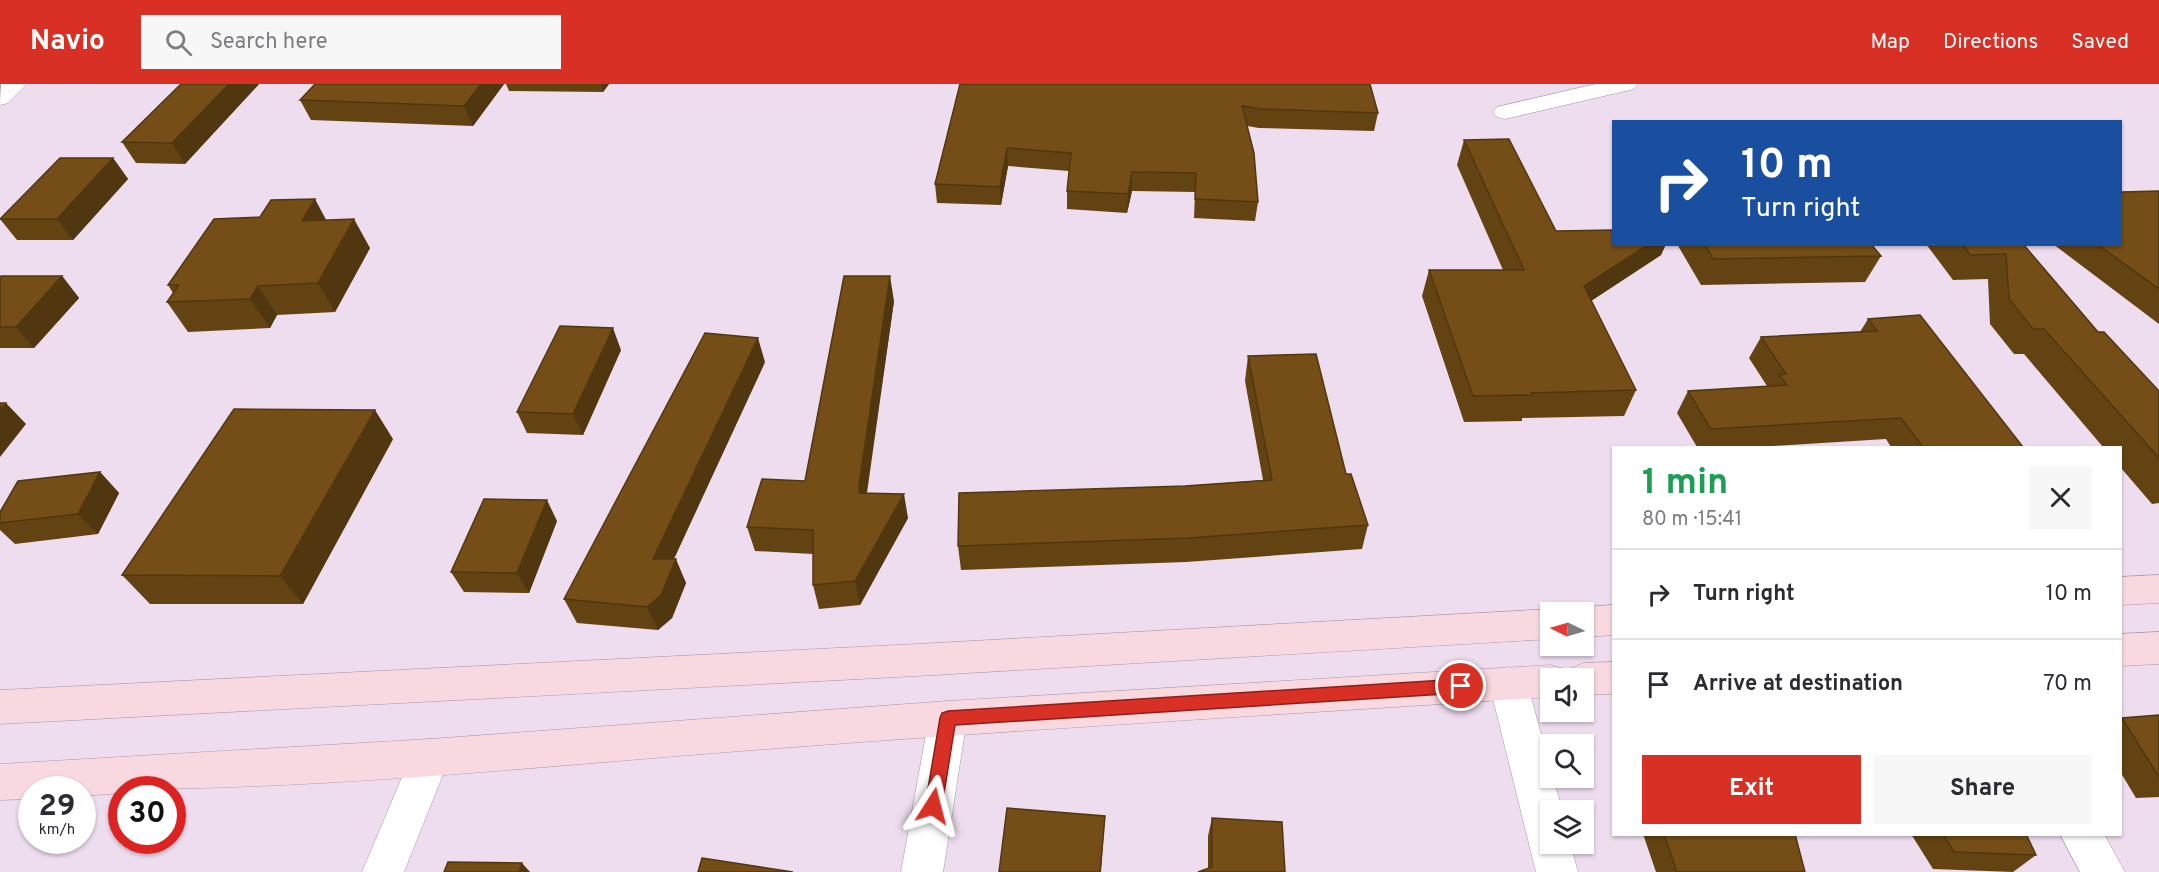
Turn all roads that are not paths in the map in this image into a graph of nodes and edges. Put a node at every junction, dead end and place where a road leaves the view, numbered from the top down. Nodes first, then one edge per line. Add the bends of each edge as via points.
1 (15, 84) edge
2 (1626, 84) edge
3 (0, 98) edge
4 (1505, 112) dead end
5 (2159, 589) edge
6 (2122, 591) edge
7 (1612, 620) edge
8 (1594, 621) edge
9 (1540, 625) edge
10 (2159, 648) edge
11 (2122, 650) edge
12 (1612, 678) edge
13 (1594, 679) edge
14 (1540, 682) edge
15 (1508, 683) junction
16 (0, 707) edge
17 (948, 718) junction
18 (430, 757) junction
19 (0, 782) edge
20 (2082, 836) edge
21 (383, 872) edge
22 (922, 872) edge
23 (1557, 872) edge
24 (2104, 872) edge

1 - 3 street
2 - 4 street
5 - 6 main road
7 - 8 main road
9 - 16 main road
10 - 11 main road
12 - 13 main road
14 - 15 main road
15 - 17 main road
15 - 23 street
17 - 18 main road
17 - 22 street
18 - 19 main road
18 - 21 street
20 - 24 street

